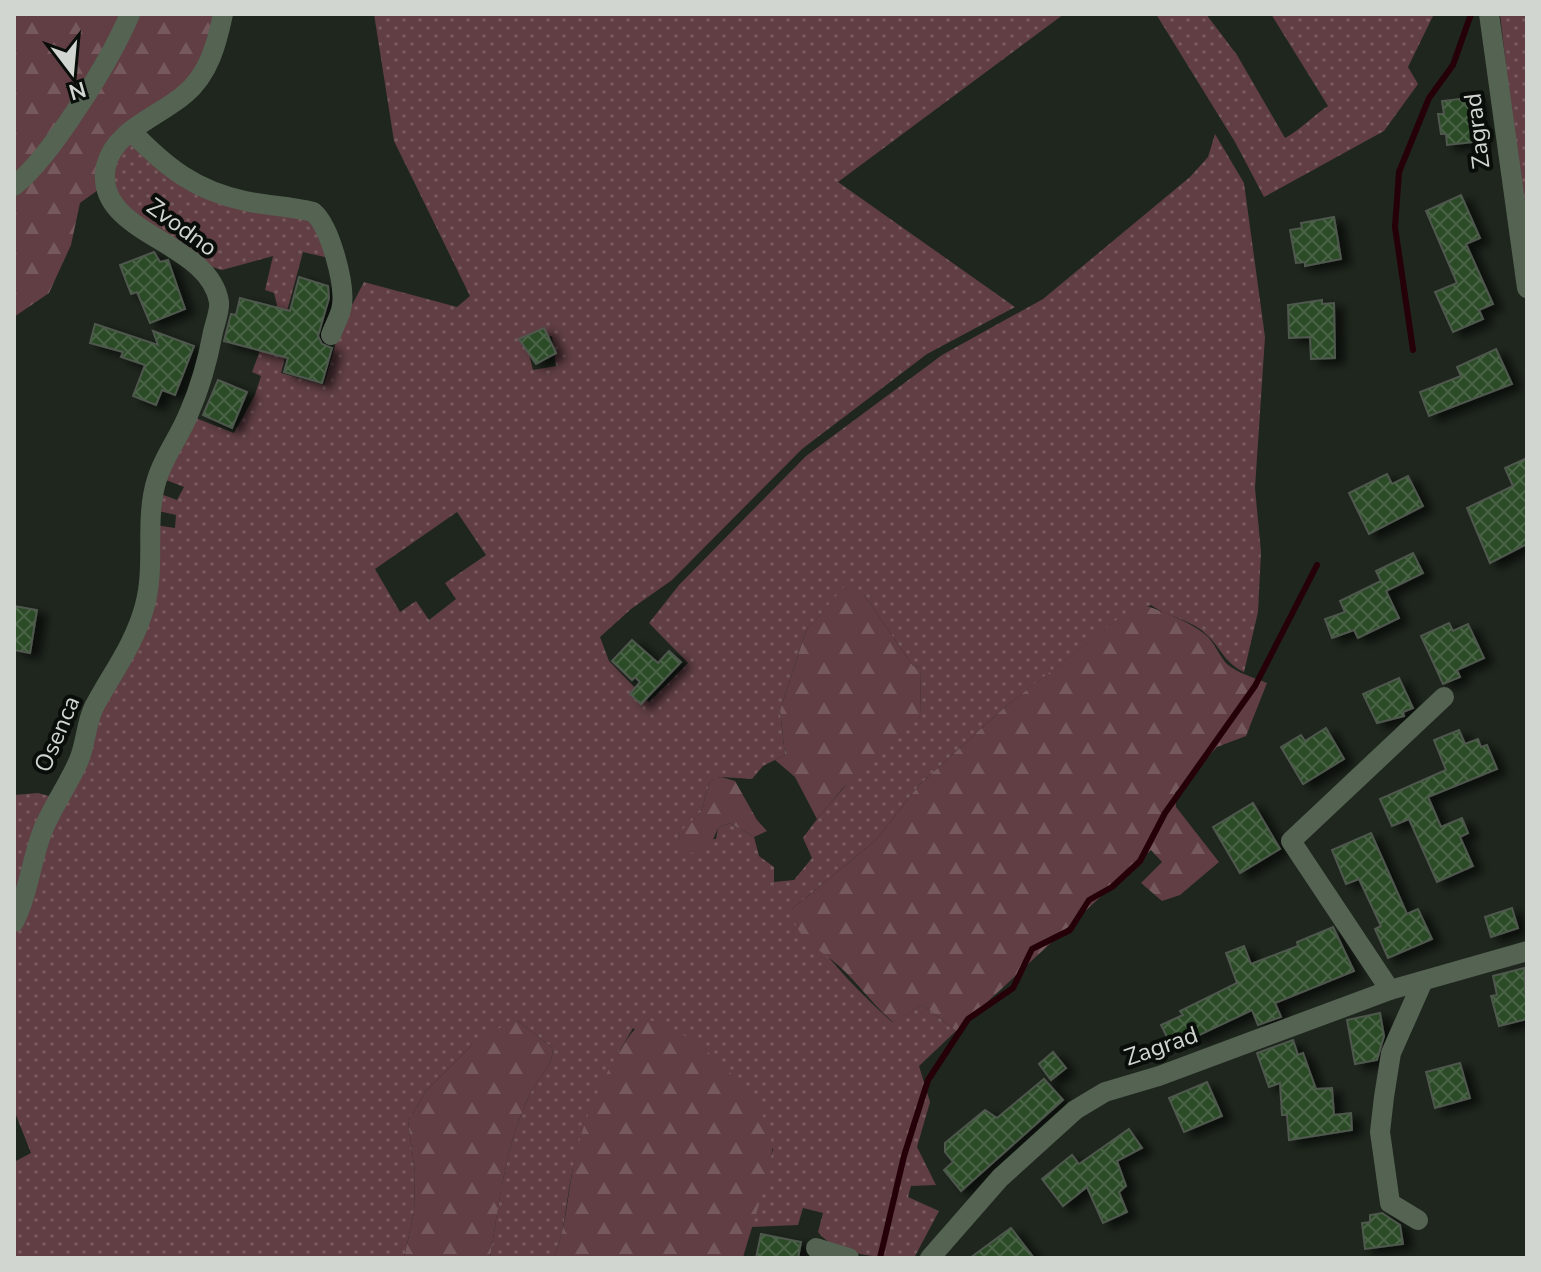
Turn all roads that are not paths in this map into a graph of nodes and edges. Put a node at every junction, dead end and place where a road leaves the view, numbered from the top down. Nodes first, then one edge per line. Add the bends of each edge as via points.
1 (130, 14) edge
2 (223, 14) edge
3 (1489, 14) edge
4 (131, 131) junction
5 (14, 186) edge
6 (1527, 288) edge
7 (331, 335) dead end
8 (148, 569) joint
9 (1444, 697) dead end
10 (14, 922) edge
11 (1527, 951) edge
12 (1423, 981) junction
13 (1390, 990) junction
14 (1418, 1220) dead end
15 (816, 1248) dead end
16 (849, 1258) edge
17 (930, 1258) edge

1 - 5 street via 67,120 29,175
2 - 4 street, Zvodno via 215,53 187,93
3 - 6 street, Zagrad
4 - 7 street via 169,170 205,189 321,218 333,246 342,305
4 - 8 street, Zvodno via 109,157 106,189 112,206 169,244 211,281 219,304 190,413 158,474 151,500
8 - 10 street, Osenca via 146,603 134,639 93,709 80,759 41,835
9 - 13 street via 1291,841
11 - 12 street, Zagrad
12 - 13 street, Zagrad
12 - 14 street via 1391,1053 1380,1132 1390,1203
13 - 17 street, Zagrad via 1105,1092 1075,1110 1000,1178
15 - 16 street

